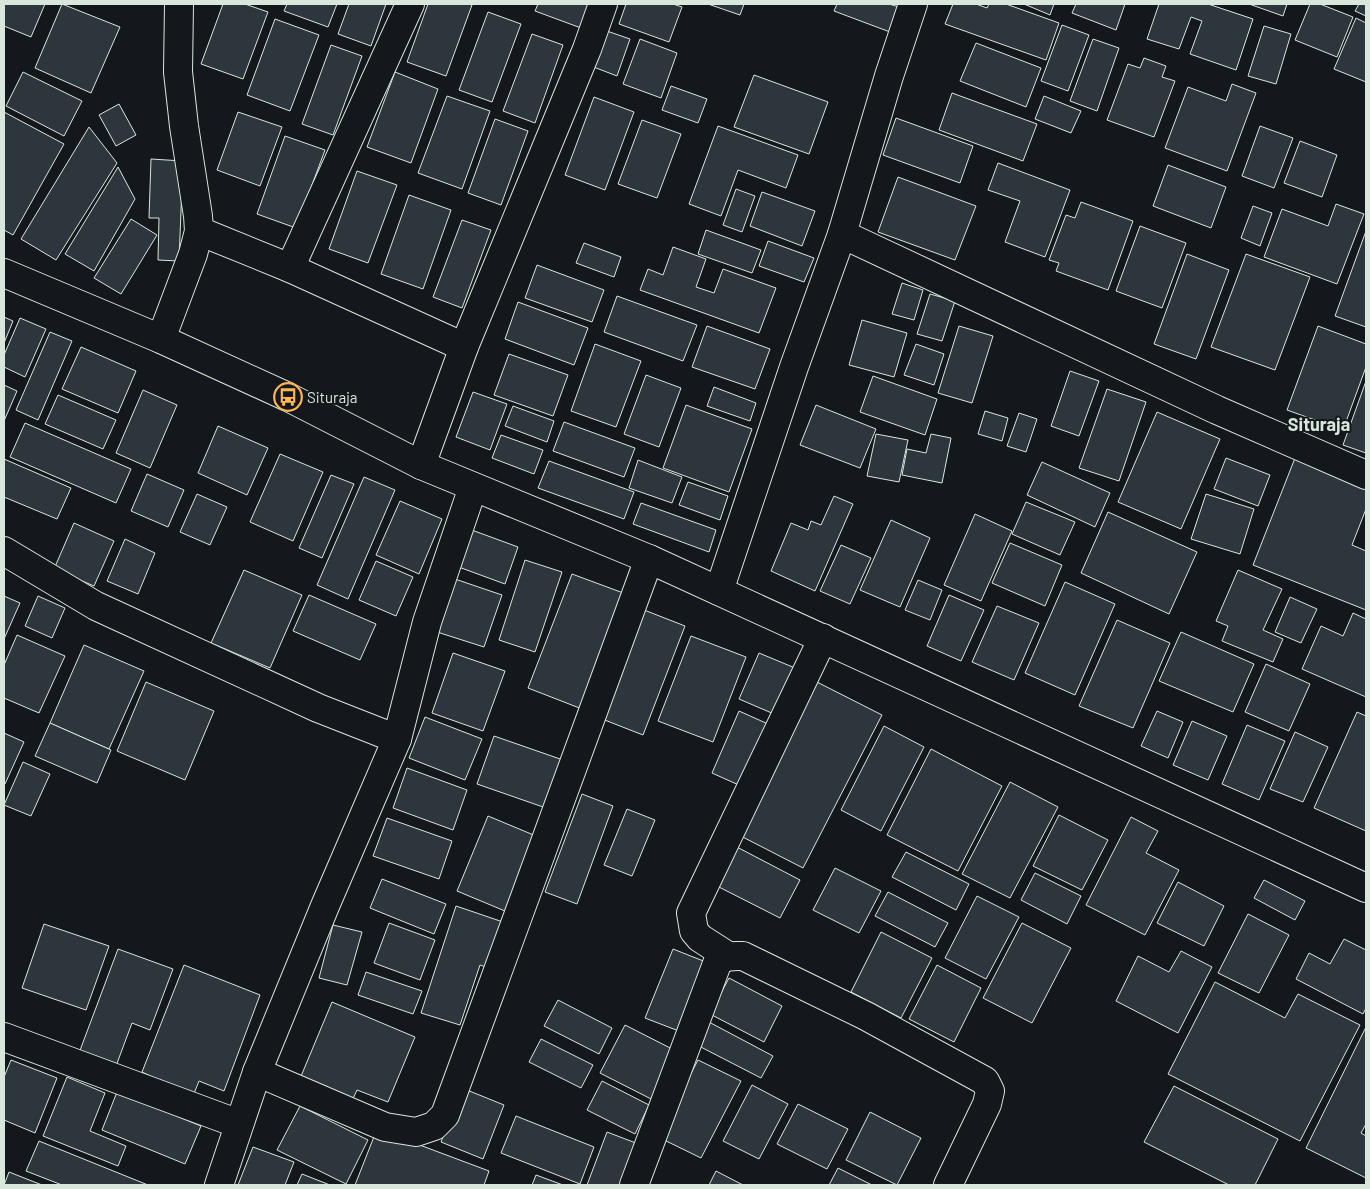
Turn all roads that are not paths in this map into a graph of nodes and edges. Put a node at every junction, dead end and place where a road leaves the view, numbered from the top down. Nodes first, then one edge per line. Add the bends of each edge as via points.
1 (179, 4) edge
2 (410, 4) edge
3 (603, 4) edge
4 (913, 4) edge
5 (199, 231) junction
6 (842, 234) junction
7 (290, 268) junction
8 (4, 273) edge
9 (161, 339) junction
10 (464, 347) junction
11 (421, 465) junction
12 (1366, 475) edge
13 (473, 487) junction
14 (4, 551) edge
15 (649, 559) junction
16 (719, 591) junction
17 (823, 638) junction
18 (397, 739) junction
19 (1366, 888) edge
20 (728, 956) junction
21 (4, 1037) edge
22 (256, 1072) junction
23 (239, 1124) junction
24 (219, 1185) edge
25 (634, 1185) edge
26 (948, 1185) edge

1 - 5 street via 178,72
2 - 7 street
3 - 10 street
4 - 6 street
5 - 7 street
5 - 9 street
6 - 12 street via 1208,406
6 - 16 street
7 - 10 street
8 - 9 street
9 - 11 street via 288,397
10 - 11 street
11 - 13 street
13 - 15 street
13 - 18 street via 427,622
14 - 18 street via 96,606 318,708
15 - 16 street
15 - 22 street via 445,1115 434,1126 416,1132 385,1127
16 - 17 street
17 - 19 street
17 - 20 street via 692,913 694,931
18 - 22 street
20 - 25 street via 718,961
20 - 26 street via 752,960 866,1016 985,1081 990,1091 987,1104
21 - 23 street
22 - 23 street
23 - 24 street

